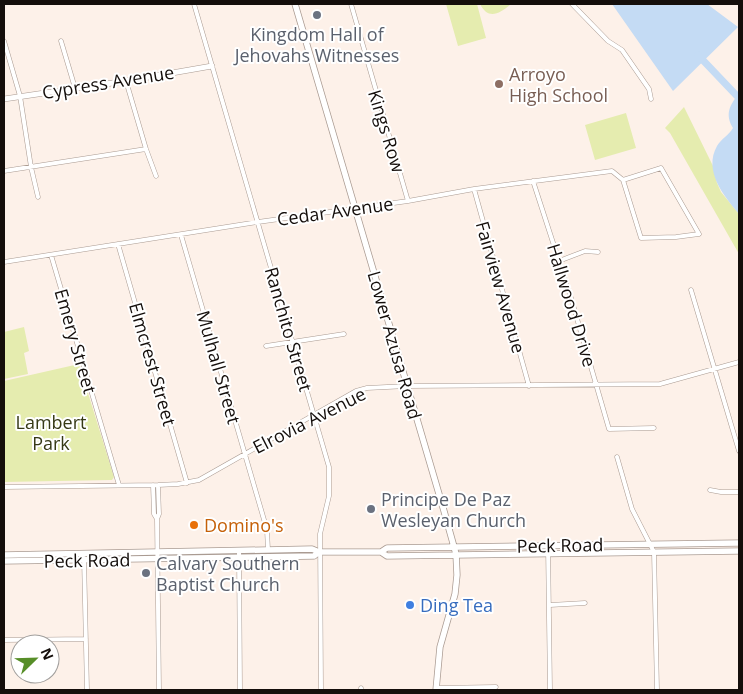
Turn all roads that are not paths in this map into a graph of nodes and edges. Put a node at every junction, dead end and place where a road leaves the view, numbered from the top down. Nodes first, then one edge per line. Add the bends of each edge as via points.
1 (194, 4) edge
2 (295, 4) edge
3 (350, 4) edge
4 (572, 4) edge
5 (4, 41) edge
6 (62, 42) dead end
7 (212, 66) junction
8 (126, 81) junction
9 (75, 88) junction
10 (20, 96) junction
11 (4, 99) edge
12 (651, 99) dead end
13 (146, 149) junction
14 (31, 167) junction
15 (4, 171) edge
16 (156, 176) dead end
17 (623, 180) junction
18 (533, 181) junction
19 (474, 189) junction
20 (38, 197) dead end
21 (408, 201) junction
22 (355, 208) junction
23 (258, 222) junction
24 (182, 235) junction
25 (118, 244) junction
26 (598, 252) dead end
27 (51, 255) junction
28 (560, 261) junction
29 (4, 262) edge
30 (691, 290) dead end
31 (344, 334) dead end
32 (293, 342) junction
33 (266, 346) dead end
34 (739, 362) edge
35 (715, 369) junction
36 (597, 384) junction
37 (407, 386) junction
38 (529, 386) junction
39 (314, 414) junction
40 (654, 428) dead end
41 (737, 433) edge
42 (739, 451) edge
43 (244, 454) junction
44 (617, 457) dead end
45 (187, 483) junction
46 (119, 485) junction
47 (156, 485) junction
48 (4, 487) edge
49 (710, 490) dead end
50 (739, 492) edge
51 (739, 543) edge
52 (650, 544) junction
53 (454, 546) junction
54 (548, 546) junction
55 (739, 551) edge
56 (319, 552) junction
57 (381, 552) junction
58 (654, 552) junction
59 (239, 554) junction
60 (268, 554) junction
61 (456, 554) junction
62 (549, 554) junction
63 (4, 555) edge
64 (157, 555) junction
65 (84, 557) junction
66 (4, 561) edge
67 (585, 603) dead end
68 (550, 605) junction
69 (86, 638) junction
70 (4, 640) edge
71 (496, 687) dead end
72 (436, 689) edge
73 (87, 690) edge
74 (159, 690) edge
75 (240, 690) edge
76 (320, 690) edge
77 (550, 690) edge
78 (657, 690) edge

1 - 7 street, Ranchito Street
2 - 22 main road, Lower Azusa Road
3 - 21 street, Kings Row
4 - 12 street via 608,41 622,50 649,88
5 - 10 street
6 - 9 street
7 - 8 street, Cypress Avenue
7 - 23 street, Ranchito Street
8 - 9 street, Cypress Avenue
8 - 13 street
9 - 10 street, Cypress Avenue
10 - 11 street, Cypress Avenue
10 - 14 street
13 - 14 street
13 - 16 street
14 - 15 street
14 - 20 street
17 - 17 street via 661,168 699,234 641,238
17 - 18 street, Cedar Avenue via 612,171
18 - 19 street, Cedar Avenue
18 - 28 street, Hallwood Drive
19 - 21 street, Cedar Avenue
19 - 38 street, Fairview Avenue
21 - 22 street, Cedar Avenue
22 - 23 street, Cedar Avenue
22 - 37 main road, Lower Azusa Road
23 - 24 street, Cedar Avenue
23 - 32 street, Ranchito Street
24 - 25 street, Cedar Avenue
24 - 43 street, Mulhall Street
25 - 27 street, Cedar Avenue
25 - 45 street, Elmcrest Street
26 - 28 street via 586,251
27 - 29 street, Cedar Avenue
27 - 46 street, Emery Street
28 - 36 street, Hallwood Drive
30 - 35 street
31 - 32 street
32 - 33 street
32 - 39 street, Ranchito Street
34 - 35 street, Elrovia Avenue
35 - 36 street, Elrovia Avenue via 660,384
35 - 41 street
36 - 38 street, Elrovia Avenue
36 - 40 street, Hallwood Drive via 609,429
37 - 38 street, Elrovia Avenue
37 - 39 street, Elrovia Avenue via 356,391
37 - 53 main road, Lower Azusa Road
39 - 43 street, Elrovia Avenue
39 - 56 street, Ranchito Street via 330,467 329,496
41 - 42 street
43 - 45 street, Elrovia Avenue
43 - 60 street, Mulhall Street via 267,530
44 - 52 street via 632,509
45 - 47 street, Elrovia Avenue
46 - 47 street, Elrovia Avenue
46 - 48 street, Elrovia Avenue
47 - 64 street
49 - 50 street
51 - 52 main road, Peck Road
52 - 54 main road, Peck Road
52 - 58 street
53 - 54 main road, Peck Road
53 - 57 main road, Peck Road via 387,548
53 - 61 main road, Lower Azusa Road
54 - 62 street
55 - 58 main road, Peck Road
56 - 57 main road, Peck Road
56 - 60 main road, Peck Road via 314,556
56 - 76 street, Ranchito Street
57 - 61 main road, Peck Road via 387,556
58 - 62 main road, Peck Road
58 - 78 street
59 - 60 main road, Peck Road
59 - 64 main road, Peck Road
59 - 75 street
61 - 62 main road, Peck Road
61 - 72 main road, Lower Azusa Road via 455,594 440,647
62 - 68 street
63 - 65 main road, Peck Road
64 - 65 main road, Peck Road
64 - 74 street
65 - 66 main road, Peck Road
65 - 69 street
67 - 68 street
68 - 77 street
69 - 70 street
69 - 73 street
71 - 72 street

